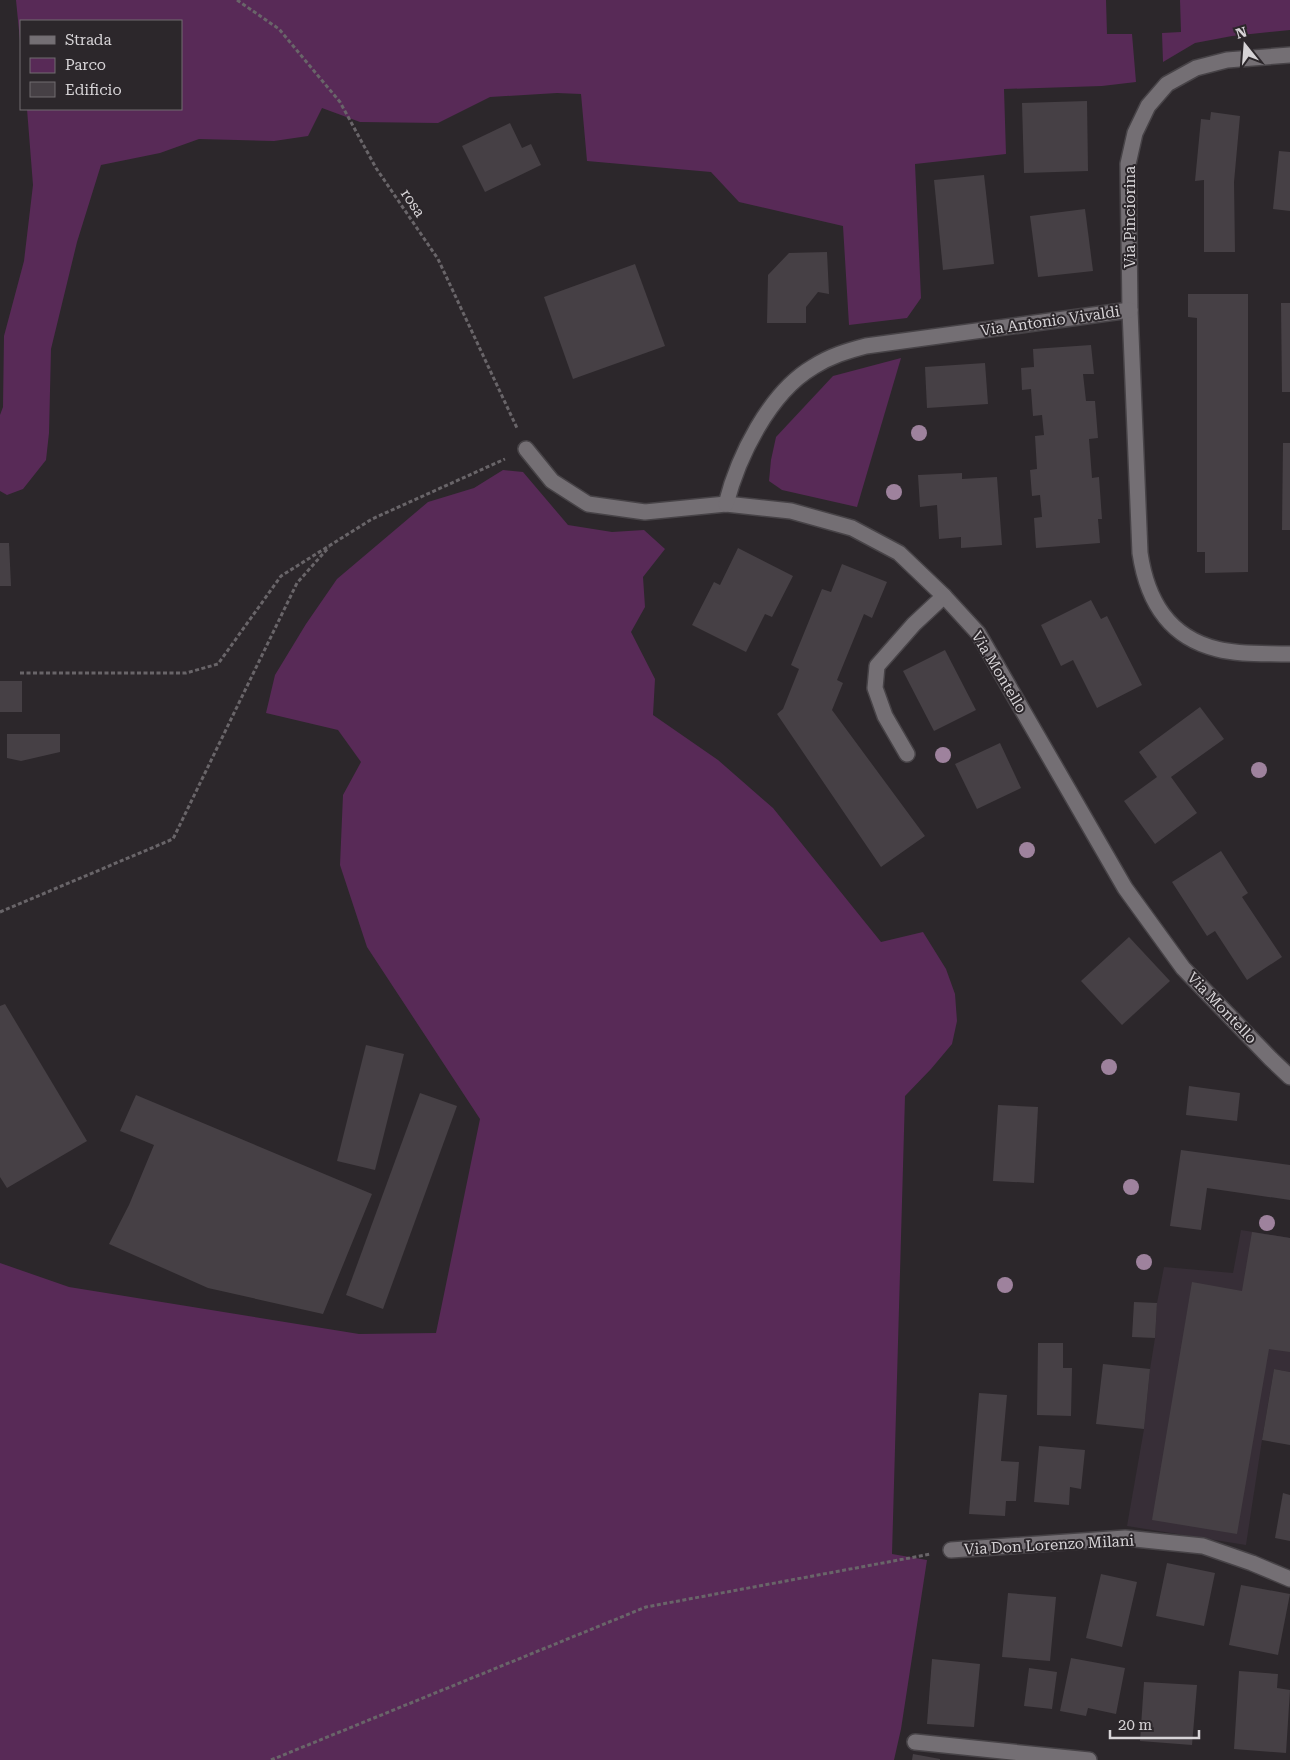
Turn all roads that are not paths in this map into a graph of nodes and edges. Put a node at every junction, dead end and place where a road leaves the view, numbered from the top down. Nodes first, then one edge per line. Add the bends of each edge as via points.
1 (1290, 55) edge
2 (1130, 310) junction
3 (526, 449) road end
4 (726, 504) junction
5 (944, 596) junction
6 (1290, 654) edge
7 (907, 754) dead end
8 (1290, 1077) edge
9 (951, 1550) road end
10 (1290, 1578) edge
11 (915, 1742) dead end
12 (1089, 1760) edge

1 - 2 street, Via Pinciorina via 1227,60 1196,68 1167,84 1148,106 1135,133 1128,164
2 - 4 street, Via Antonio Vivaldi via 866,346 835,354 811,368 770,408 747,446
2 - 6 street, Via Antonio Vivaldi via 1140,553 1143,575 1152,596 1178,632 1196,643 1238,652
3 - 4 street, Via Montello via 552,481 588,504 645,512
4 - 5 street, Via Montello via 791,511 852,528 899,553
5 - 7 street via 877,666 875,688 885,716
5 - 8 street, Via Montello via 978,634 1125,888 1183,968
9 - 10 street, Via Don Lorenzo Milani via 1125,1538 1203,1546
11 - 12 street

